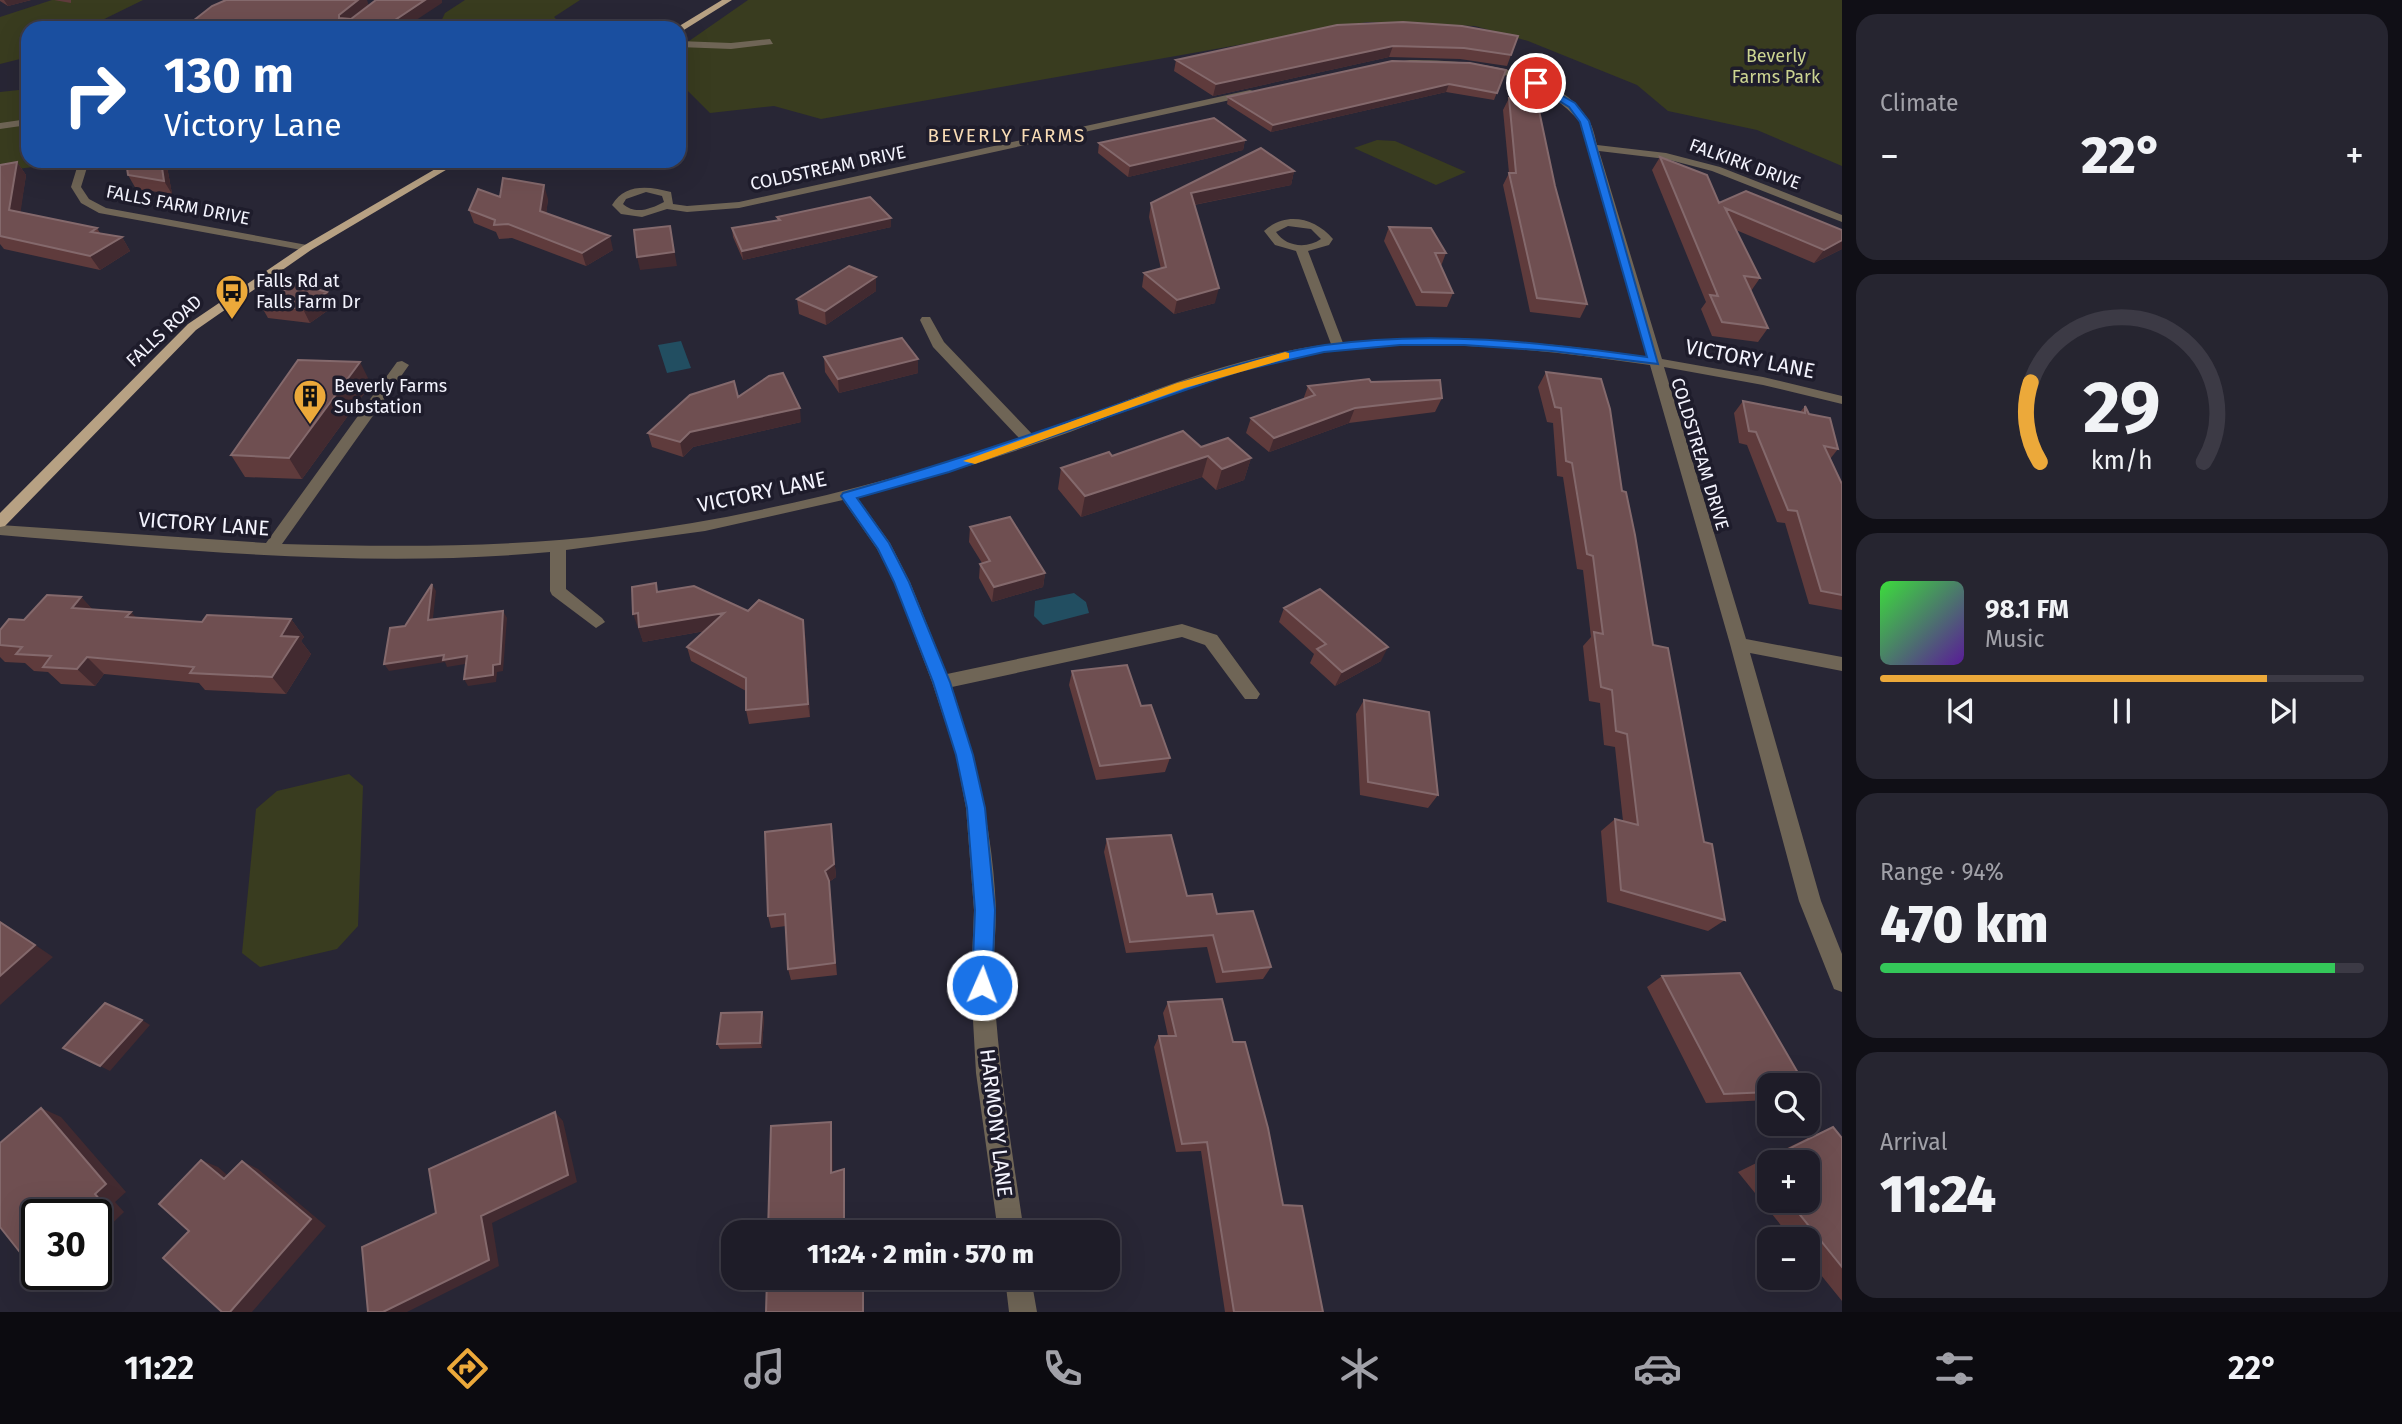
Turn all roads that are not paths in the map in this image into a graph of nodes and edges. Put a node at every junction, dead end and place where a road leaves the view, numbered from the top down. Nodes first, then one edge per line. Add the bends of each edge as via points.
1 (246, 0) edge
2 (728, 0) edge
3 (195, 21) edge
4 (686, 26) edge
5 (770, 42) dead end
6 (686, 44) edge
7 (1371, 66) edge
8 (1262, 90) edge
9 (21, 123) edge
10 (0, 126) edge
11 (1592, 147) junction
12 (82, 168) edge
13 (444, 168) edge
14 (666, 206) dead end
15 (1842, 219) edge
16 (307, 248) junction
17 (1301, 249) dead end
18 (926, 320) dead end
19 (1338, 346) junction
20 (1654, 362) junction
21 (402, 365) dead end
22 (1842, 400) edge
23 (1030, 441) junction
24 (848, 496) junction
25 (0, 522) edge
26 (0, 530) edge
27 (558, 547) junction
28 (270, 549) junction
29 (596, 622) dead end
30 (1739, 644) junction
31 (1842, 664) edge
32 (942, 682) junction
33 (1251, 694) dead end
34 (1842, 981) edge
35 (1009, 1220) edge
36 (1020, 1290) edge
37 (1023, 1312) edge

1 - 3 street
2 - 4 main road
5 - 6 street
7 - 11 street, COLDSTREAM DRIVE via 1449,63 1523,79 1572,105 1585,121
8 - 14 street, COLDSTREAM DRIVE via 739,205
9 - 10 street
11 - 15 street, FALKIRK DRIVE via 1666,156 1716,169
11 - 20 street, COLDSTREAM DRIVE
12 - 16 street, FALLS FARM DRIVE via 76,187 85,201 103,211
13 - 16 main road, FALLS ROAD
16 - 25 main road, FALLS ROAD via 192,327
17 - 19 street
18 - 23 street via 938,344
19 - 20 street, VICTORY LANE via 1508,344
19 - 23 street, VICTORY LANE via 1222,373
20 - 22 street, VICTORY LANE
20 - 30 street, COLDSTREAM DRIVE
21 - 28 street
23 - 24 street, VICTORY LANE
24 - 27 street, VICTORY LANE via 704,526
24 - 32 street, HARMONY LANE via 884,547
26 - 28 street, VICTORY LANE
27 - 28 street, VICTORY LANE via 450,553
27 - 29 street via 558,591
30 - 31 street
30 - 34 street, COLDSTREAM DRIVE via 1810,901
32 - 33 street via 1182,630 1211,640
32 - 35 street, HARMONY LANE via 976,808 985,910 982,985 988,1073
36 - 37 street

